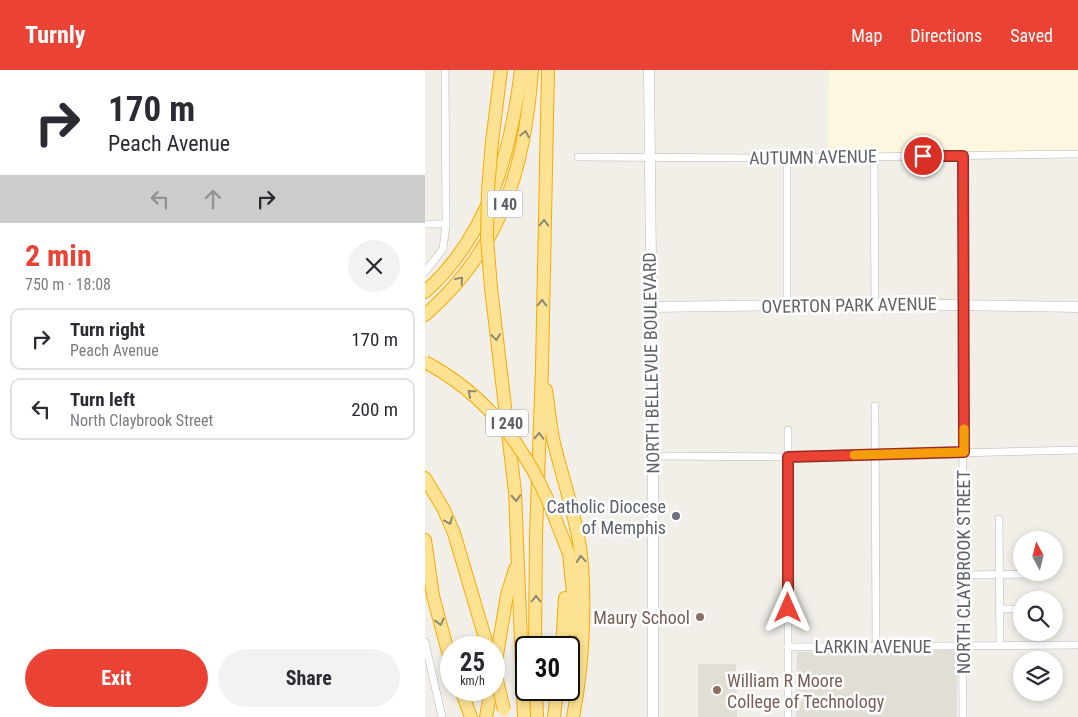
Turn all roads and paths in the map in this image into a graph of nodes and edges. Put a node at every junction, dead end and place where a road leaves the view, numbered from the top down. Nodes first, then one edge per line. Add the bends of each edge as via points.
1 (445, 70) edge
2 (501, 70) edge
3 (521, 70) edge
4 (533, 70) edge
5 (548, 70) edge
6 (649, 70) edge
7 (1078, 154) edge
8 (874, 156) junction
9 (963, 156) junction
10 (578, 157) dead end
11 (649, 158) junction
12 (787, 158) junction
13 (425, 224) edge
14 (446, 224) junction
15 (425, 272) edge
16 (425, 292) edge
17 (875, 304) junction
18 (964, 305) junction
19 (787, 306) junction
20 (650, 307) junction
21 (1078, 307) edge
22 (425, 315) edge
23 (425, 362) edge
24 (542, 368) junction
25 (875, 406) dead end
26 (788, 430) dead end
27 (1078, 450) edge
28 (964, 452) junction
29 (876, 455) junction
30 (653, 456) junction
31 (788, 457) junction
32 (425, 478) edge
33 (999, 519) dead end
34 (425, 540) edge
35 (566, 555) junction
36 (518, 557) junction
37 (962, 575) junction
38 (999, 575) junction
39 (1013, 575) edge
40 (999, 609) junction
41 (1013, 609) edge
42 (444, 636) edge
43 (485, 636) edge
44 (500, 636) edge
45 (535, 636) edge
46 (563, 636) edge
47 (425, 642) edge
48 (876, 645) junction
49 (999, 645) junction
50 (1078, 645) edge
51 (788, 646) junction
52 (963, 646) junction
53 (427, 654) edge
54 (465, 701) edge
55 (489, 701) edge
56 (536, 701) edge
57 (556, 701) edge
58 (441, 717) edge
59 (471, 717) edge
60 (486, 717) edge
61 (524, 717) edge
62 (537, 717) edge
63 (554, 717) edge
64 (567, 717) edge
65 (573, 717) edge
66 (653, 717) edge
67 (788, 717) edge
68 (963, 717) edge

1 - 14 street
2 -> 36 highway, I 240, bridge via 492,142 487,229 515,492
3 - 16 highway, I 40 via 514,122 490,200 462,250
22 -> 4 highway, I 40 via 451,290 477,257 507,202 525,133
24 -> 5 highway, I 240
6 - 11 street, NORTH BELLEVUE BOULEVARD
7 - 9 street, AUTUMN AVENUE
8 - 9 street, AUTUMN AVENUE
8 - 12 street, AUTUMN AVENUE
8 - 17 street
9 - 18 street, NORTH CLAYBROOK STREET
10 - 11 street, AUTUMN AVENUE
11 - 12 street, AUTUMN AVENUE
11 - 20 street, NORTH BELLEVUE BOULEVARD
12 - 19 street
13 - 14 street
14 - 15 street via 443,249
17 - 18 street, OVERTON PARK AVENUE
17 - 19 street, OVERTON PARK AVENUE
18 - 21 street, OVERTON PARK AVENUE
18 - 28 street, NORTH CLAYBROOK STREET
19 - 20 street, OVERTON PARK AVENUE
20 - 30 street, NORTH BELLEVUE BOULEVARD
35 -> 23 highway, bridge via 549,503 526,456 500,422 469,391
45 -> 24 highway, I 240
65 -> 24 highway via 581,653 581,553 554,441
25 - 29 street
26 - 31 street
27 - 28 street
28 - 29 street
28 - 37 street, NORTH CLAYBROOK STREET
29 - 31 street
29 - 48 street
30 - 31 street
30 - 66 street, NORTH BELLEVUE BOULEVARD
31 - 51 street
32 -> 43 highway via 454,533
33 - 38 street
34 -> 42 highway via 435,606
35 - 46 highway
35 - 64 highway via 572,573 574,622
36 - 44 highway
36 - 61 highway, I 240
37 - 38 street
37 - 52 street, NORTH CLAYBROOK STREET
38 - 39 street
38 - 40 street
40 - 41 street
40 - 49 street
47 - 53 street
48 - 51 street, LARKIN AVENUE
48 - 52 street, LARKIN AVENUE
49 - 50 street, LARKIN AVENUE
49 - 52 street, LARKIN AVENUE
51 - 67 street
52 - 68 street, NORTH CLAYBROOK STREET
53 - 58 street
54 - 59 highway
55 - 60 highway
56 - 62 highway
57 - 63 highway

